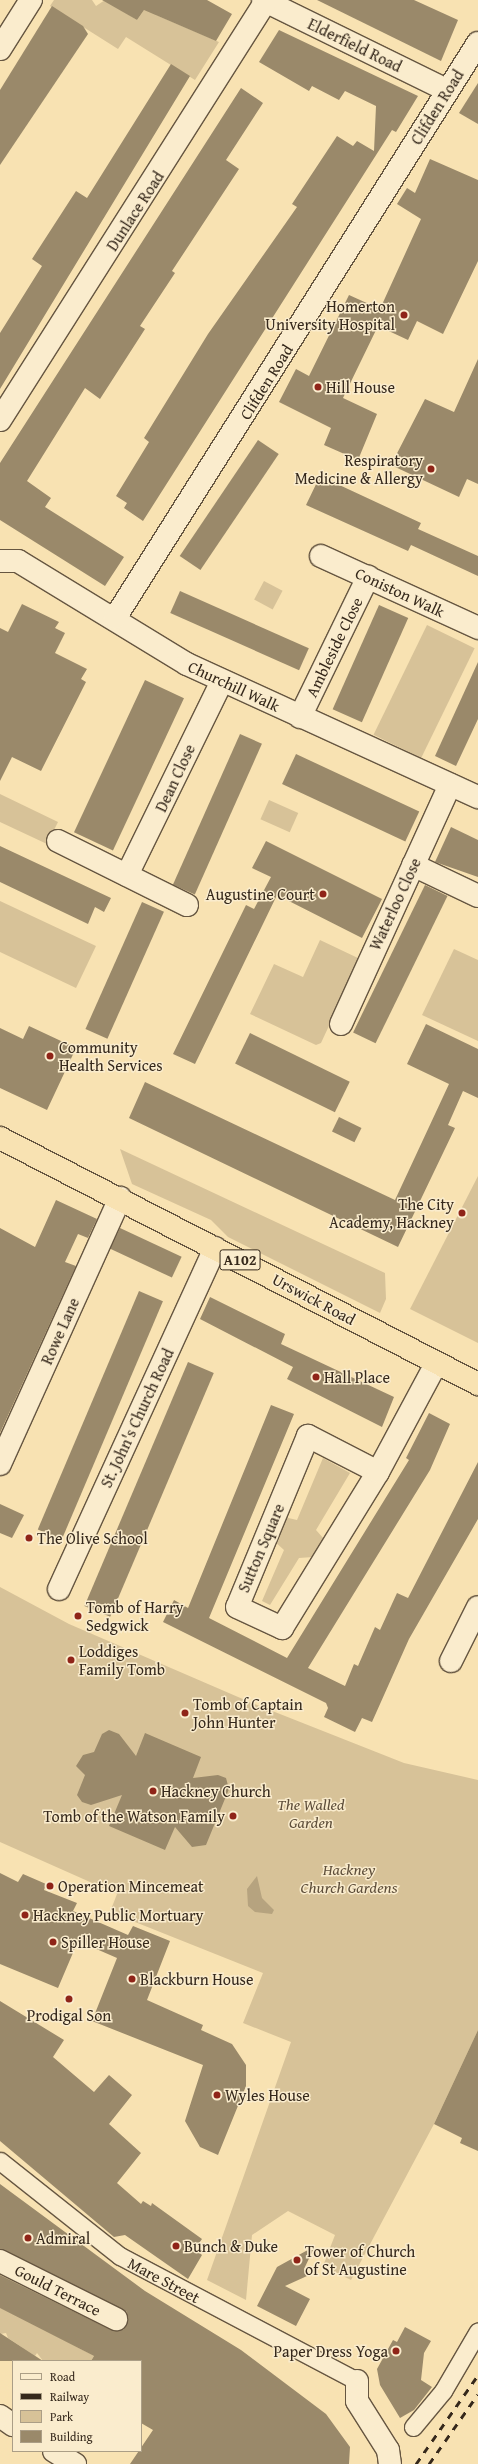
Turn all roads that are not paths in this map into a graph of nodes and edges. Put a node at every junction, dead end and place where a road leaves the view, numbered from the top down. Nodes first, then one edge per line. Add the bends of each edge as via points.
1 (31, 0) edge
2 (265, 0) edge
3 (478, 43) edge
4 (0, 49) edge
5 (447, 90) junction
6 (0, 420) edge
7 (321, 556) dead end
8 (0, 561) edge
9 (368, 577) junction
10 (115, 618) junction
11 (478, 628) edge
12 (222, 681) junction
13 (300, 717) junction
14 (450, 785) junction
15 (478, 797) edge
16 (58, 841) dead end
17 (413, 865) junction
18 (127, 875) junction
19 (478, 896) edge
20 (187, 905) dead end
21 (341, 1024) dead end
22 (0, 1138) edge
23 (120, 1198) junction
24 (215, 1248) junction
25 (436, 1364) junction
26 (478, 1384) edge
27 (0, 1464) edge
28 (378, 1472) junction
29 (60, 1589) dead end
30 (478, 1607) edge
31 (451, 1661) dead end
32 (0, 2161) edge
33 (0, 2261) edge
34 (116, 2319) dead end
35 (478, 2331) edge
36 (350, 2377) joint
37 (0, 2416) edge
38 (12, 2423) edge
39 (413, 2426) dead end
40 (56, 2452) edge
41 (75, 2464) edge
42 (390, 2464) edge

1 - 4 street
2 - 5 street, Elderfield Road
2 - 6 street, Dunlace Road
3 - 5 street, Clifden Road
5 - 10 street, Clifden Road
7 - 9 street, Coniston Walk
8 - 10 street, Churchill Walk via 18,561
9 - 11 street, Coniston Walk
9 - 13 street, Ambleside Close
10 - 12 street, Churchill Walk via 187,664
12 - 13 street, Churchill Walk
12 - 18 street, Dean Close
13 - 14 street, Churchill Walk
14 - 15 street, Churchill Walk
14 - 17 street, Waterloo Close
16 - 18 street
17 - 19 street
17 - 21 street, Waterloo Close
18 - 20 street
22 - 23 highway, Urswick Road / A102
23 - 24 highway, Urswick Road / A102
23 - 27 street, Rowe Lane
24 - 25 highway, Urswick Road / A102
24 - 29 street, St. John's Church Road
25 - 26 highway, Urswick Road / A102
25 - 28 street, Sutton Square
28 - 28 street, Sutton Square via 282,1628 237,1606 308,1436
30 - 31 street
32 - 36 street, Mare Street via 120,2256
33 - 34 street, Gould Terrace
35 - 39 street via 443,2391
36 - 42 street, Mare Street via 357,2401 388,2450
37 - 38 street
40 - 41 street

